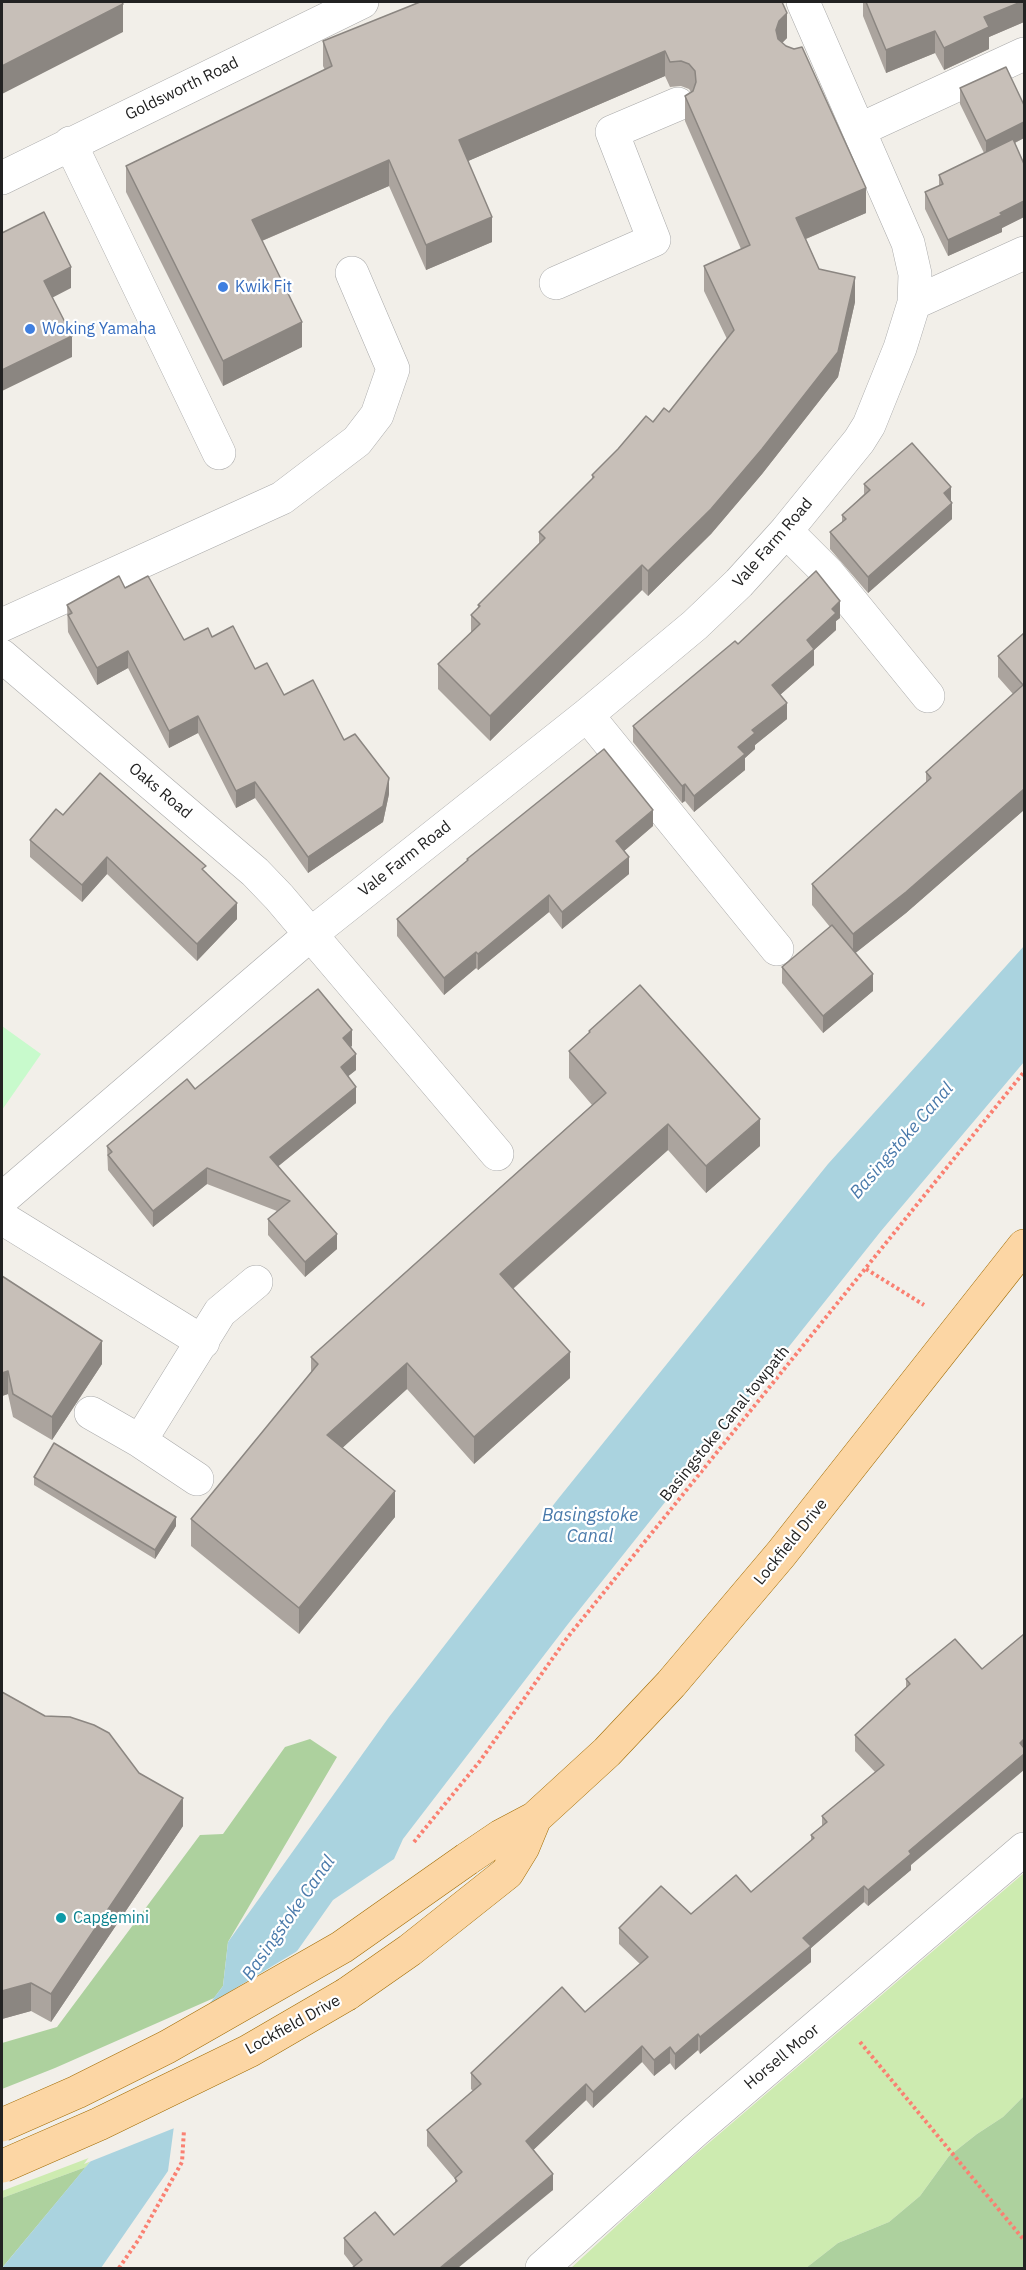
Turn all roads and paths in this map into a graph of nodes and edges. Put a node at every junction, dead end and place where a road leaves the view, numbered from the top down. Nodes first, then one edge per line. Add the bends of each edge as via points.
1 (362, 2) edge
2 (803, 2) edge
3 (1024, 54) edge
4 (678, 104) dead end
5 (859, 130) junction
6 (70, 143) junction
7 (2, 178) edge
8 (1024, 253) edge
9 (352, 273) dead end
10 (556, 283) dead end
11 (914, 303) junction
12 (219, 453) dead end
13 (786, 531) junction
14 (2, 625) edge
15 (2, 656) edge
16 (928, 696) dead end
17 (587, 716) junction
18 (311, 934) junction
19 (777, 949) dead end
20 (1024, 1072) edge
21 (497, 1154) dead end
22 (2, 1200) edge
23 (2, 1218) edge
24 (1024, 1246) edge
25 (866, 1269) junction
26 (256, 1282) dead end
27 (957, 1330) junction
28 (203, 1342) junction
29 (91, 1413) dead end
30 (140, 1442) junction
31 (197, 1479) dead end
32 (535, 1818) junction
33 (413, 1843) dead end
34 (1024, 1849) edge
35 (834, 2012) junction
36 (184, 2124) dead end
37 (2, 2125) edge
38 (2, 2167) edge
39 (1024, 2240) edge
40 (119, 2268) edge
41 (542, 2268) edge

1 - 6 street, Goldsworth Road
2 - 5 street, Vale Farm Road via 808,48
3 - 5 street
4 - 10 street via 612,132 654,240
5 - 11 street, Vale Farm Road via 908,243 915,274
6 - 7 street, Goldsworth Road
6 - 12 street
8 - 11 street
9 - 14 street via 393,369 377,415 357,441 282,498
11 - 13 street, Vale Farm Road via 869,425
13 - 16 street via 828,573
13 - 17 street, Vale Farm Road via 695,625
15 - 18 street, Oaks Road via 255,872
17 - 18 street, Vale Farm Road
17 - 19 street
18 - 21 street, Oaks Road
18 - 22 street, Vale Farm Road
20 - 25 path, Basingstoke Canal towpath
23 - 28 street
24 - 27 main road, Lockfield Drive
25 - 27 path via 910,1294
25 - 33 path, Basingstoke Canal towpath via 567,1638 480,1761
26 - 28 street via 220,1312
27 - 32 main road, Lockfield Drive via 715,1634 607,1752
28 - 30 street
29 - 30 street
30 - 31 street
32 - 37 main road, Lockfield Drive, bridge via 467,1858 342,1947 167,2047
32 - 38 main road, Lockfield Drive, bridge via 507,1874 347,1994 249,2051
34 - 35 street, Horsell Moor
35 - 39 path
35 - 41 street, Horsell Moor
36 - 40 path via 182,2162

